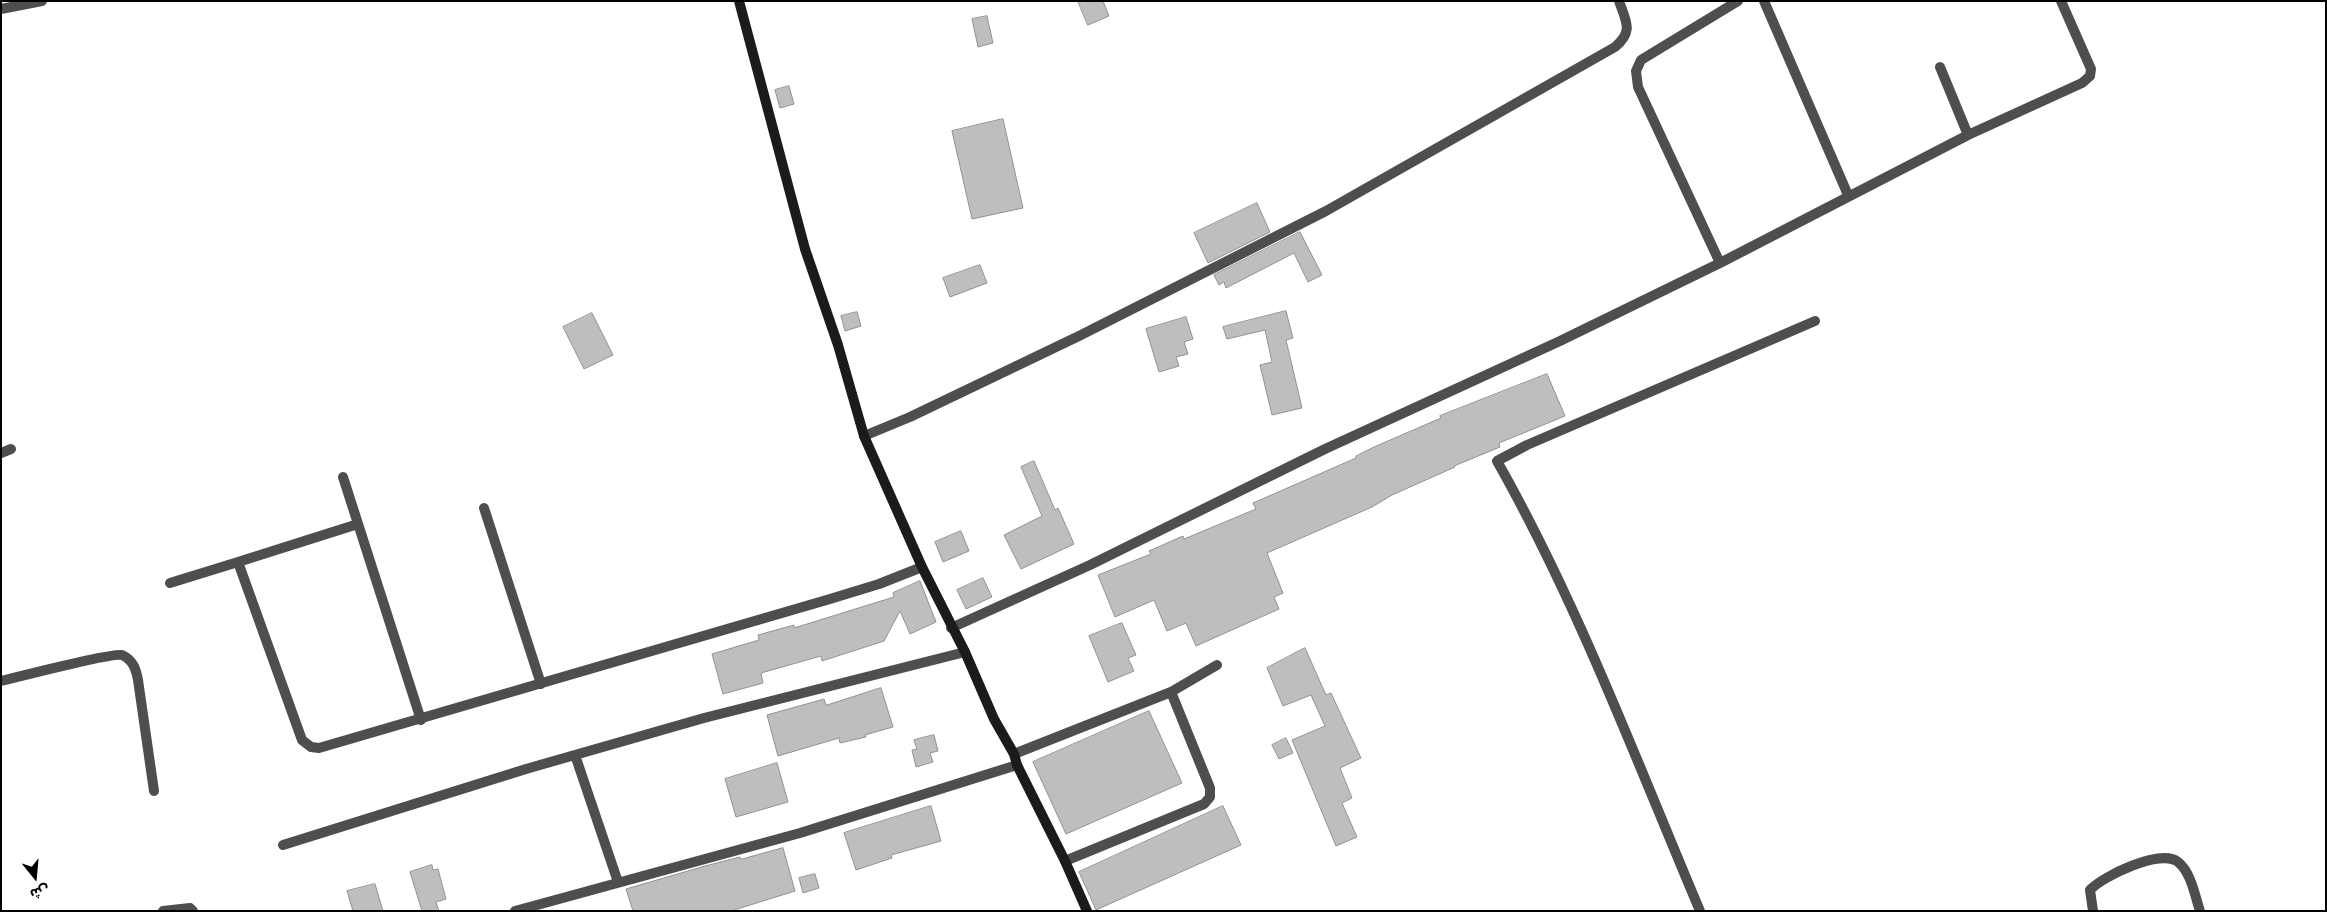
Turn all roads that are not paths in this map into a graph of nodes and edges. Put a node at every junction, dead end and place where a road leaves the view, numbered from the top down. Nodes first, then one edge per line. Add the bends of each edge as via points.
1 (42, 1) edge
2 (739, 1) edge
3 (1619, 1) edge
4 (1738, 1) edge
5 (1764, 1) edge
6 (2061, 1) edge
7 (1, 9) edge
8 (1940, 67) dead end
9 (1968, 135) junction
10 (1848, 195) junction
11 (1720, 262) junction
12 (1815, 321) dead end
13 (864, 436) junction
14 (343, 478) dead end
15 (484, 508) dead end
16 (358, 524) junction
17 (238, 562) junction
18 (922, 567) junction
19 (170, 583) dead end
20 (951, 628) junction
21 (965, 652) junction
22 (1217, 666) dead end
23 (1, 682) edge
24 (541, 684) junction
25 (1170, 692) junction
26 (421, 720) junction
27 (1014, 754) junction
28 (575, 755) junction
29 (1017, 765) junction
30 (154, 791) dead end
31 (283, 845) dead end
32 (1065, 861) junction
33 (618, 882) junction
34 (163, 911) edge
35 (193, 911) edge
36 (515, 911) edge
37 (1087, 911) edge
38 (1700, 911) edge
39 (2093, 911) edge
40 (2200, 911) edge

1 - 7 street
2 - 13 main road via 805,250 838,345
3 - 13 street via 1628,26 1626,38 1615,47 1326,211 1079,336
4 - 11 street via 1641,60 1636,71 1642,95
5 - 10 street
6 - 9 street via 2091,69 2090,76 2082,83
8 - 9 street
9 - 10 street
10 - 11 street
11 - 20 street via 1460,389
12 - 38 street via 1527,445 1497,462 1538,535 1570,604
13 - 18 main road
14 - 16 street
15 - 24 street
16 - 17 street
16 - 26 street
17 - 19 street
17 - 26 street via 270,656 306,745 319,748
18 - 20 main road
18 - 24 street via 879,584
20 - 21 main road
21 - 27 main road via 994,719
21 - 28 street via 704,718
22 - 25 street
23 - 30 street via 120,654 129,659 135,666 138,680
24 - 26 street
25 - 27 street
25 - 32 street via 1210,788 1210,797 1204,804
27 - 29 main road
28 - 31 street
28 - 33 street
29 - 32 main road
29 - 33 street via 800,833
32 - 37 main road
33 - 36 street
34 - 35 street via 190,908
39 - 40 street via 2090,890 2098,881 2164,857 2178,861 2188,876

